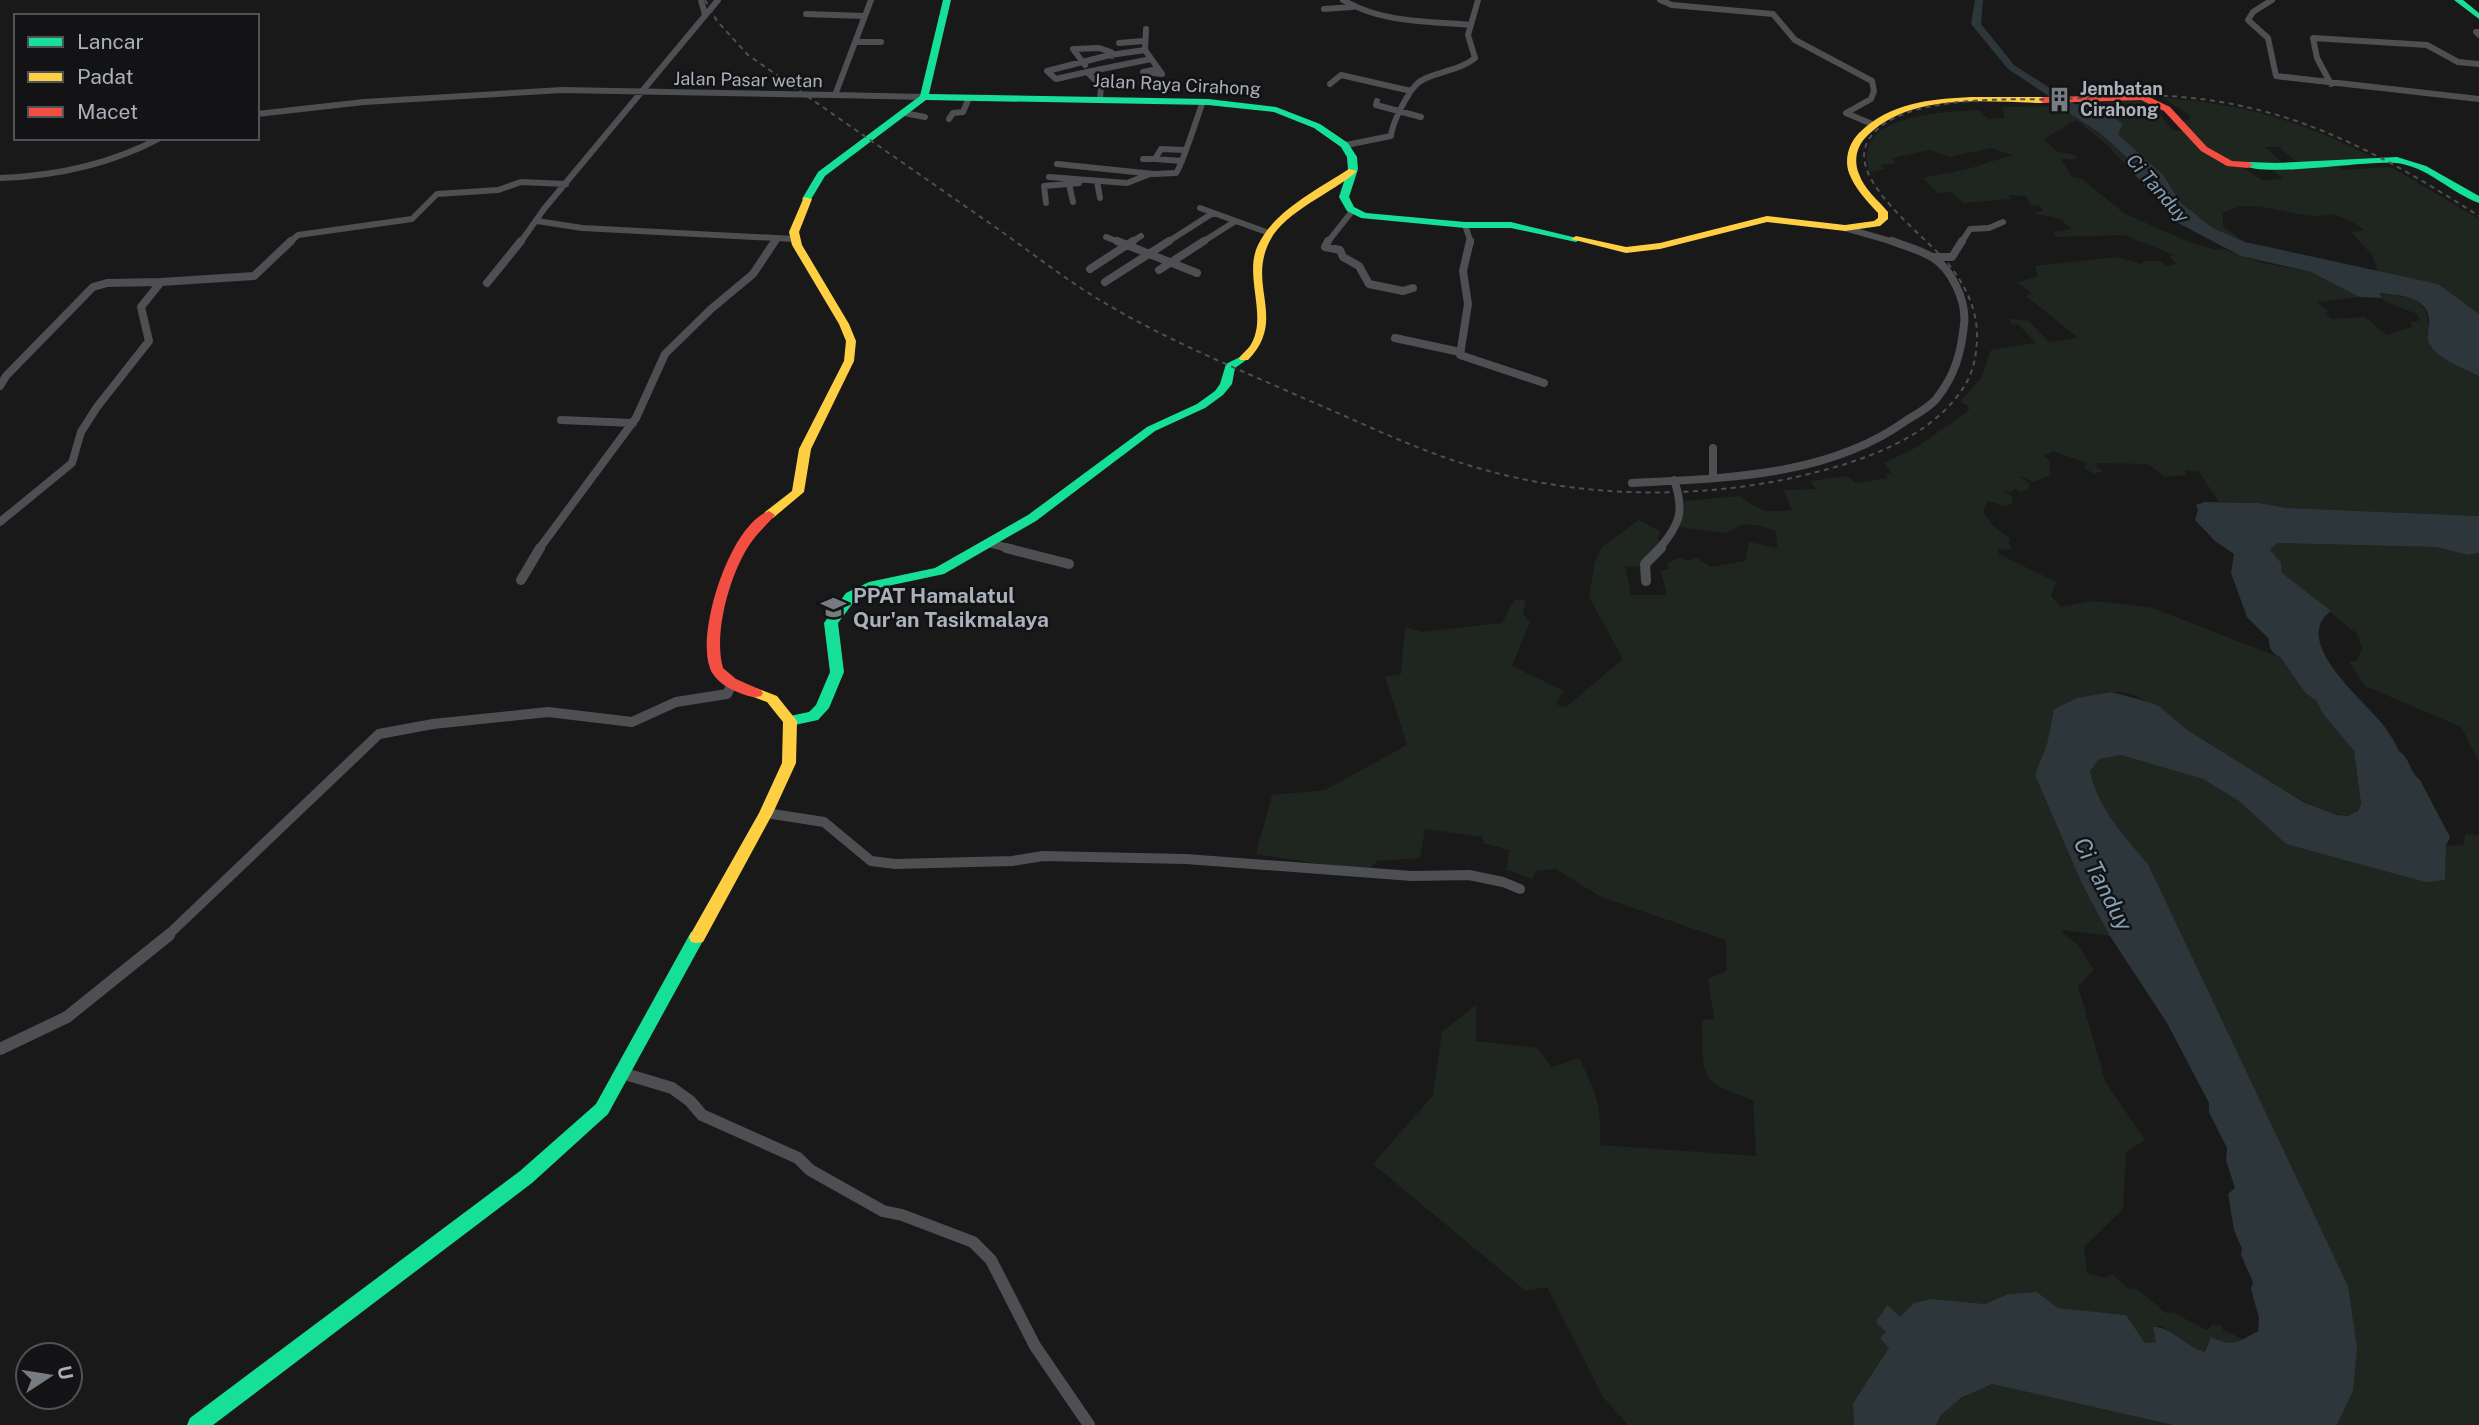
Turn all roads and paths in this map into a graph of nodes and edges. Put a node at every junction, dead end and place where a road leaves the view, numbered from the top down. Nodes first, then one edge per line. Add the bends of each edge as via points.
1 (701, 0) edge
2 (718, 0) edge
3 (871, 0) edge
4 (947, 0) edge
5 (1343, 0) edge
6 (1478, 0) edge
7 (1660, 0) edge
8 (2272, 0) edge
9 (2458, 0) edge
10 (1353, 7) junction
11 (1324, 9) dead end
12 (705, 15) junction
13 (806, 15) dead end
14 (864, 16) junction
15 (2479, 17) edge
16 (1470, 25) junction
17 (1143, 41) junction
18 (855, 42) junction
19 (881, 42) dead end
20 (1133, 42) junction
21 (1119, 43) dead end
22 (1145, 50) junction
23 (1110, 55) junction
24 (1151, 59) junction
25 (1080, 62) junction
26 (1119, 64) junction
27 (2479, 64) edge
28 (1068, 65) junction
29 (1158, 69) dead end
30 (1086, 72) junction
31 (1359, 80) junction
32 (1330, 84) dead end
33 (2331, 84) junction
34 (1380, 85) junction
35 (1350, 89) dead end
36 (643, 91) junction
37 (1411, 91) junction
38 (1372, 93) dead end
39 (835, 95) junction
40 (924, 97) junction
41 (969, 98) junction
42 (2479, 99) edge
43 (1100, 100) junction
44 (1377, 101) dead end
45 (1202, 104) junction
46 (1399, 111) junction
47 (904, 113) junction
48 (259, 114) edge
49 (925, 117) dead end
50 (1421, 117) dead end
51 (949, 119) dead end
52 (1872, 124) junction
53 (157, 140) edge
54 (1346, 145) junction
55 (1184, 150) junction
56 (1143, 159) dead end
57 (1155, 159) junction
58 (1182, 161) junction
59 (1057, 164) dead end
60 (1352, 171) junction
61 (1150, 174) junction
62 (1049, 177) dead end
63 (0, 178) edge
64 (1097, 182) junction
65 (566, 184) junction
66 (1069, 184) junction
67 (1100, 198) dead end
68 (2479, 200) edge
69 (1073, 202) dead end
70 (1046, 203) dead end
71 (1200, 208) dead end
72 (1353, 210) junction
73 (1213, 213) junction
74 (537, 220) junction
75 (1234, 222) junction
76 (2003, 222) dead end
77 (1465, 225) junction
78 (1845, 228) junction
79 (1269, 233) junction
80 (1141, 236) dead end
81 (1106, 237) dead end
82 (777, 239) junction
83 (794, 239) junction
84 (1127, 245) junction
85 (1149, 254) junction
86 (1933, 257) junction
87 (1170, 262) junction
88 (1090, 269) dead end
89 (1159, 270) dead end
90 (1197, 273) dead end
91 (161, 282) junction
92 (1105, 282) dead end
93 (486, 283) dead end
94 (1413, 288) dead end
95 (1395, 338) dead end
96 (1460, 352) junction
97 (1544, 383) dead end
98 (0, 386) edge
99 (561, 420) dead end
100 (633, 423) junction
101 (1713, 448) dead end
102 (1713, 476) junction
103 (1674, 480) junction
104 (1632, 483) dead end
105 (0, 522) edge
106 (988, 542) junction
107 (1069, 564) dead end
108 (521, 580) dead end
109 (1647, 581) dead end
110 (732, 684) junction
111 (790, 721) junction
112 (766, 813) junction
113 (1520, 889) dead end
114 (0, 1049) edge
115 (622, 1073) junction
116 (197, 1425) edge
117 (1089, 1425) edge

1 - 12 street
2 - 12 street
3 - 14 street, Jalan Pasar wetan
4 - 40 street
5 - 10 street
6 - 16 street
7 - 52 street via 1727,13 1773,14 1795,40 1872,81 1871,100 1846,113
8 - 33 street via 2248,20 2268,38 2274,75
9 - 15 street
10 - 11 street
10 - 16 street via 1380,15
12 - 36 street
13 - 14 street
14 - 18 street, Jalan Pasar wetan
16 - 37 street via 1468,43 1475,58 1419,82
17 - 20 street
17 - 20 street via 1145,30
17 - 22 street
18 - 19 street
18 - 39 street, Jalan Pasar wetan
20 - 21 street
22 - 23 street
22 - 24 street
23 - 25 street
23 - 25 street via 1105,48 1073,49
23 - 26 street
24 - 26 street
24 - 29 street
25 - 28 street
25 - 30 street
26 - 30 street
27 - 33 street via 2456,61 2427,45 2313,38 2317,58
28 - 30 street
28 - 30 street via 1047,71 1056,79
30 - 43 street via 1101,86
31 - 32 street via 1339,75
31 - 34 street
31 - 35 street
33 - 42 street
34 - 37 street
34 - 38 street
36 - 39 street, Jalan Pasar wetan
36 - 48 street, Jalan Pasar wetan via 504,92
36 - 65 street
37 - 46 street
39 - 40 street
40 - 41 street, Jalan Raya Cirahong
40 - 47 street
41 - 43 street, Jalan Raya Cirahong
41 - 51 street via 963,112 954,112
43 - 45 street, Jalan Raya Cirahong
44 - 46 street via 1377,105
45 - 54 street, Jalan Raya Cirahong via 1277,110
45 - 55 street
46 - 50 street
46 - 54 street via 1388,138
47 - 49 street
47 - 83 street via 821,174 801,211
52 - 68 street via 1925,104 1970,97 1990,101 2137,96 2167,109 2204,149 2230,163 2398,160 2423,167
52 - 78 street via 1857,139 1851,163 1883,219
53 - 63 street via 130,156 98,166 38,177
54 - 60 street via 1354,164
55 - 57 street via 1161,149
55 - 58 street
56 - 57 street
57 - 58 street
58 - 61 street via 1176,173
59 - 61 street
60 - 72 street via 1344,197
60 - 79 street
61 - 64 street via 1132,182
62 - 64 street
64 - 66 street
64 - 67 street
65 - 74 street
65 - 91 street via 521,182 498,190 437,194 404,222 298,235 254,276
66 - 69 street
66 - 70 street via 1044,186
71 - 73 street
72 - 77 street via 1369,217
72 - 94 street via 1325,247 1340,250 1359,266 1369,284 1401,291
73 - 75 street
73 - 85 street
74 - 82 street via 582,228
74 - 93 street
75 - 79 street
75 - 87 street
76 - 86 street via 1989,228 1974,227 1952,257
77 - 78 street via 1520,227 1626,250 1767,219
77 - 96 street via 1471,244 1463,271 1468,304
78 - 86 street
79 - 106 street via 1257,269 1261,333 1253,351 1230,366 1219,393 1151,429 1032,518
80 - 84 street
81 - 84 street
82 - 83 street
82 - 100 street via 753,274 665,354
83 - 110 street via 848,331 849,361 805,449 798,492 748,536 722,593 715,622 715,665
84 - 85 street
84 - 88 street
85 - 87 street
85 - 92 street
86 - 102 street via 1949,275 1966,313 1960,358 1937,400 1891,432 1834,457 1758,475
87 - 89 street
87 - 90 street
91 - 98 street via 93,287
91 - 105 street via 141,307 149,341 81,432 72,463
95 - 96 street
96 - 97 street
99 - 100 street
100 - 108 street via 544,540
101 - 102 street
102 - 103 street
103 - 104 street
103 - 109 street via 1681,506 1676,523 1645,564
106 - 107 street
106 - 111 street via 939,571 874,585 851,596 831,623 837,673 822,708 813,716
110 - 111 street via 772,699
110 - 114 street via 727,694 680,700 632,722 548,712 379,734 182,924 67,1017
111 - 112 street via 789,762
112 - 113 street via 824,822 871,861 895,864 1043,856 1186,859 1412,876 1469,875
112 - 115 street
115 - 116 street via 602,1109 526,1177
115 - 117 street via 673,1088 702,1115 798,1158 810,1170 883,1211 973,1242 991,1260 1028,1337

